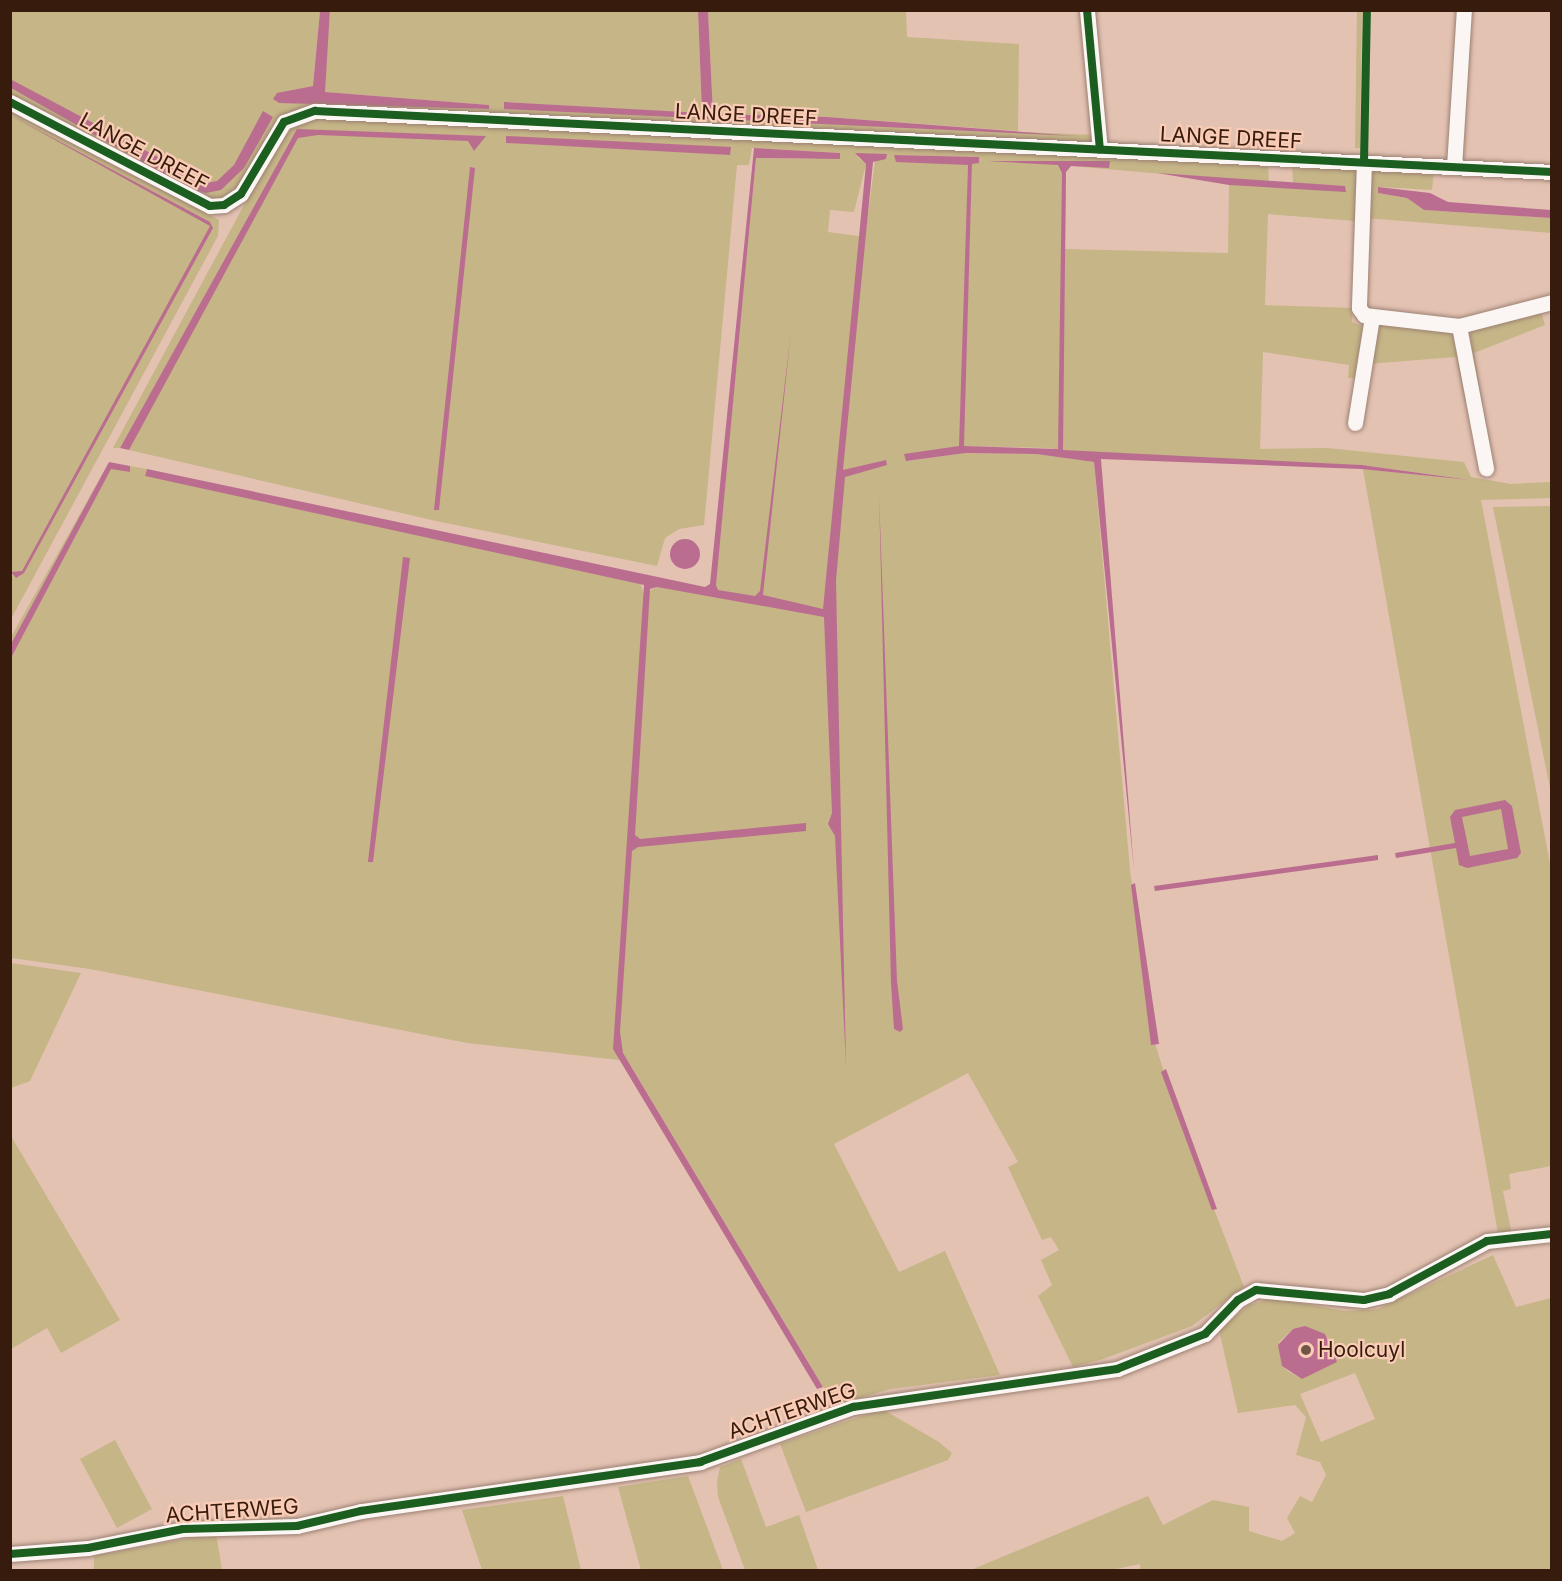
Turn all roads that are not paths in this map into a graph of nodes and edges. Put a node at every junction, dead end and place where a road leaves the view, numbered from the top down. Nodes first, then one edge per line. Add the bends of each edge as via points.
1 (1087, 10) edge
2 (1464, 10) edge
3 (10, 102) edge
4 (1100, 149) junction
5 (1364, 162) junction
6 (1454, 167) junction
7 (1551, 172) edge
8 (1551, 302) edge
9 (1372, 317) junction
10 (1459, 326) junction
11 (1355, 423) dead end
12 (1486, 468) dead end
13 (1551, 1234) edge
14 (10, 1554) edge

1 - 4 street
2 - 6 street
3 - 4 street, LANGE DREEF via 210,206 224,205 241,194 284,122 315,111
4 - 5 street, LANGE DREEF
5 - 6 street, LANGE DREEF
5 - 9 street via 1359,308
6 - 7 street, LANGE DREEF
8 - 10 street
9 - 10 street
9 - 11 street
10 - 12 street
13 - 14 street, ACHTERWEG via 1487,1241 1389,1294 1365,1300 1256,1290 1238,1300 1205,1334 1116,1369 853,1407 700,1462 361,1511 297,1526 183,1529 88,1548

